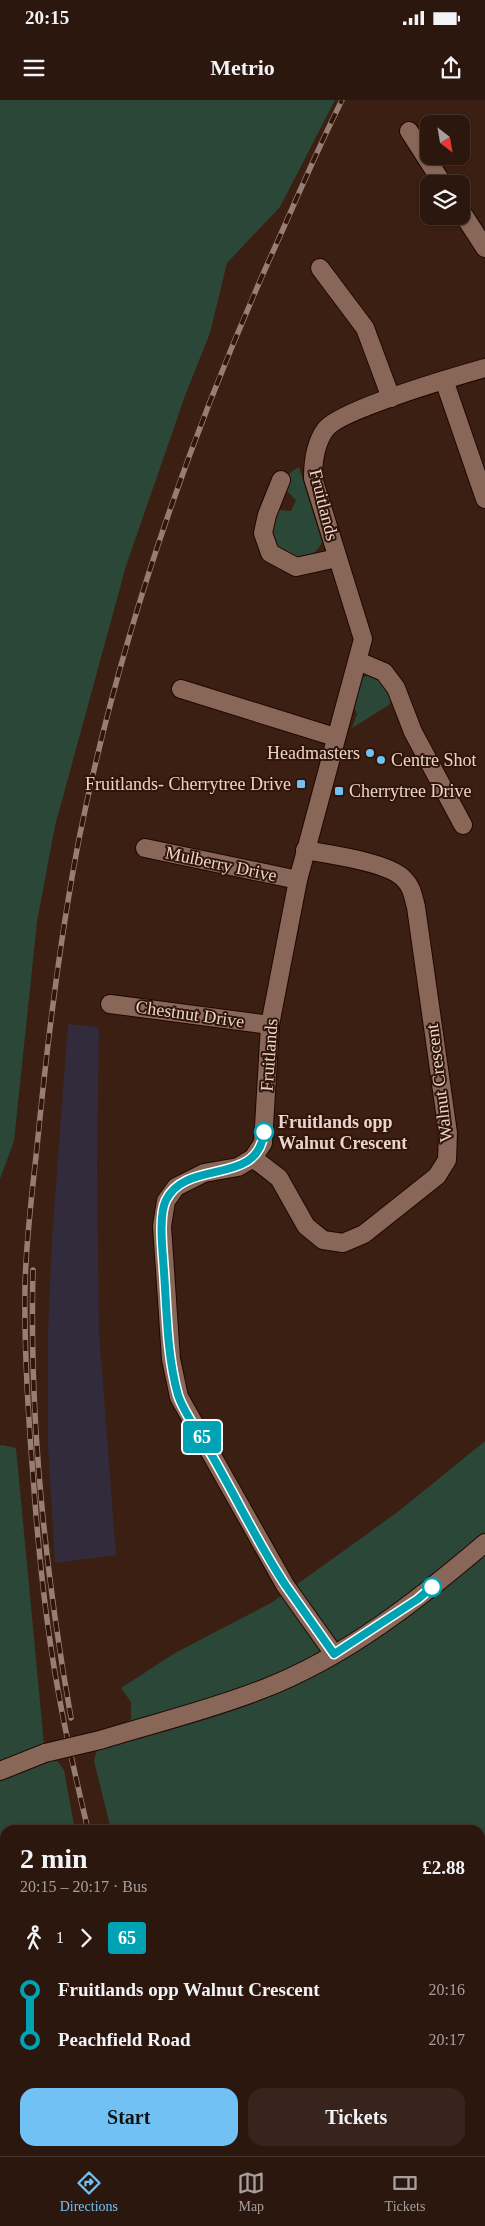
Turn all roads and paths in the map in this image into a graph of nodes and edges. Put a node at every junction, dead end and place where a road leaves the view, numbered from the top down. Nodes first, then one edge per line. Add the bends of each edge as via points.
1 (409, 131) dead end
2 (437, 175) edge
3 (470, 225) edge
4 (485, 248) edge
5 (320, 268) dead end
6 (485, 368) edge
7 (444, 380) junction
8 (391, 398) junction
9 (281, 480) dead end
10 (485, 499) edge
11 (337, 558) junction
12 (358, 661) junction
13 (181, 689) dead end
14 (335, 737) junction
15 (463, 825) dead end
16 (144, 848) dead end
17 (305, 850) junction
18 (298, 880) junction
19 (110, 1004) dead end
20 (270, 1024) junction
21 (253, 1158) junction
22 (485, 1544) edge
23 (334, 1654) junction
24 (0, 1771) edge

1 - 2 street
3 - 4 street
5 - 8 street via 365,328
6 - 7 street, Fruitlands
7 - 8 street, Fruitlands
7 - 10 street
8 - 11 street, Fruitlands via 325,428 313,458 313,478
9 - 11 street via 281,500 267,515 263,533 270,553 296,567
11 - 12 street, Fruitlands via 363,638
12 - 14 street, Fruitlands
12 - 15 street via 384,672 396,688 413,732
13 - 14 street
14 - 17 street, Fruitlands
16 - 18 street, Mulberry Drive
17 - 18 street, Fruitlands
17 - 21 street, Walnut Crescent via 358,860 394,872 411,888 446,1124 448,1160 438,1176 364,1234 343,1243 323,1240 306,1226 279,1178
18 - 20 street, Fruitlands
19 - 20 street, Chestnut Drive
20 - 21 street, Fruitlands via 264,1136
21 - 23 street via 238,1167 204,1174 176,1187 166,1201 162,1226 171,1359 179,1397 285,1585
22 - 23 street via 418,1599
23 - 24 street, bridge via 264,1689 186,1715 45,1753

